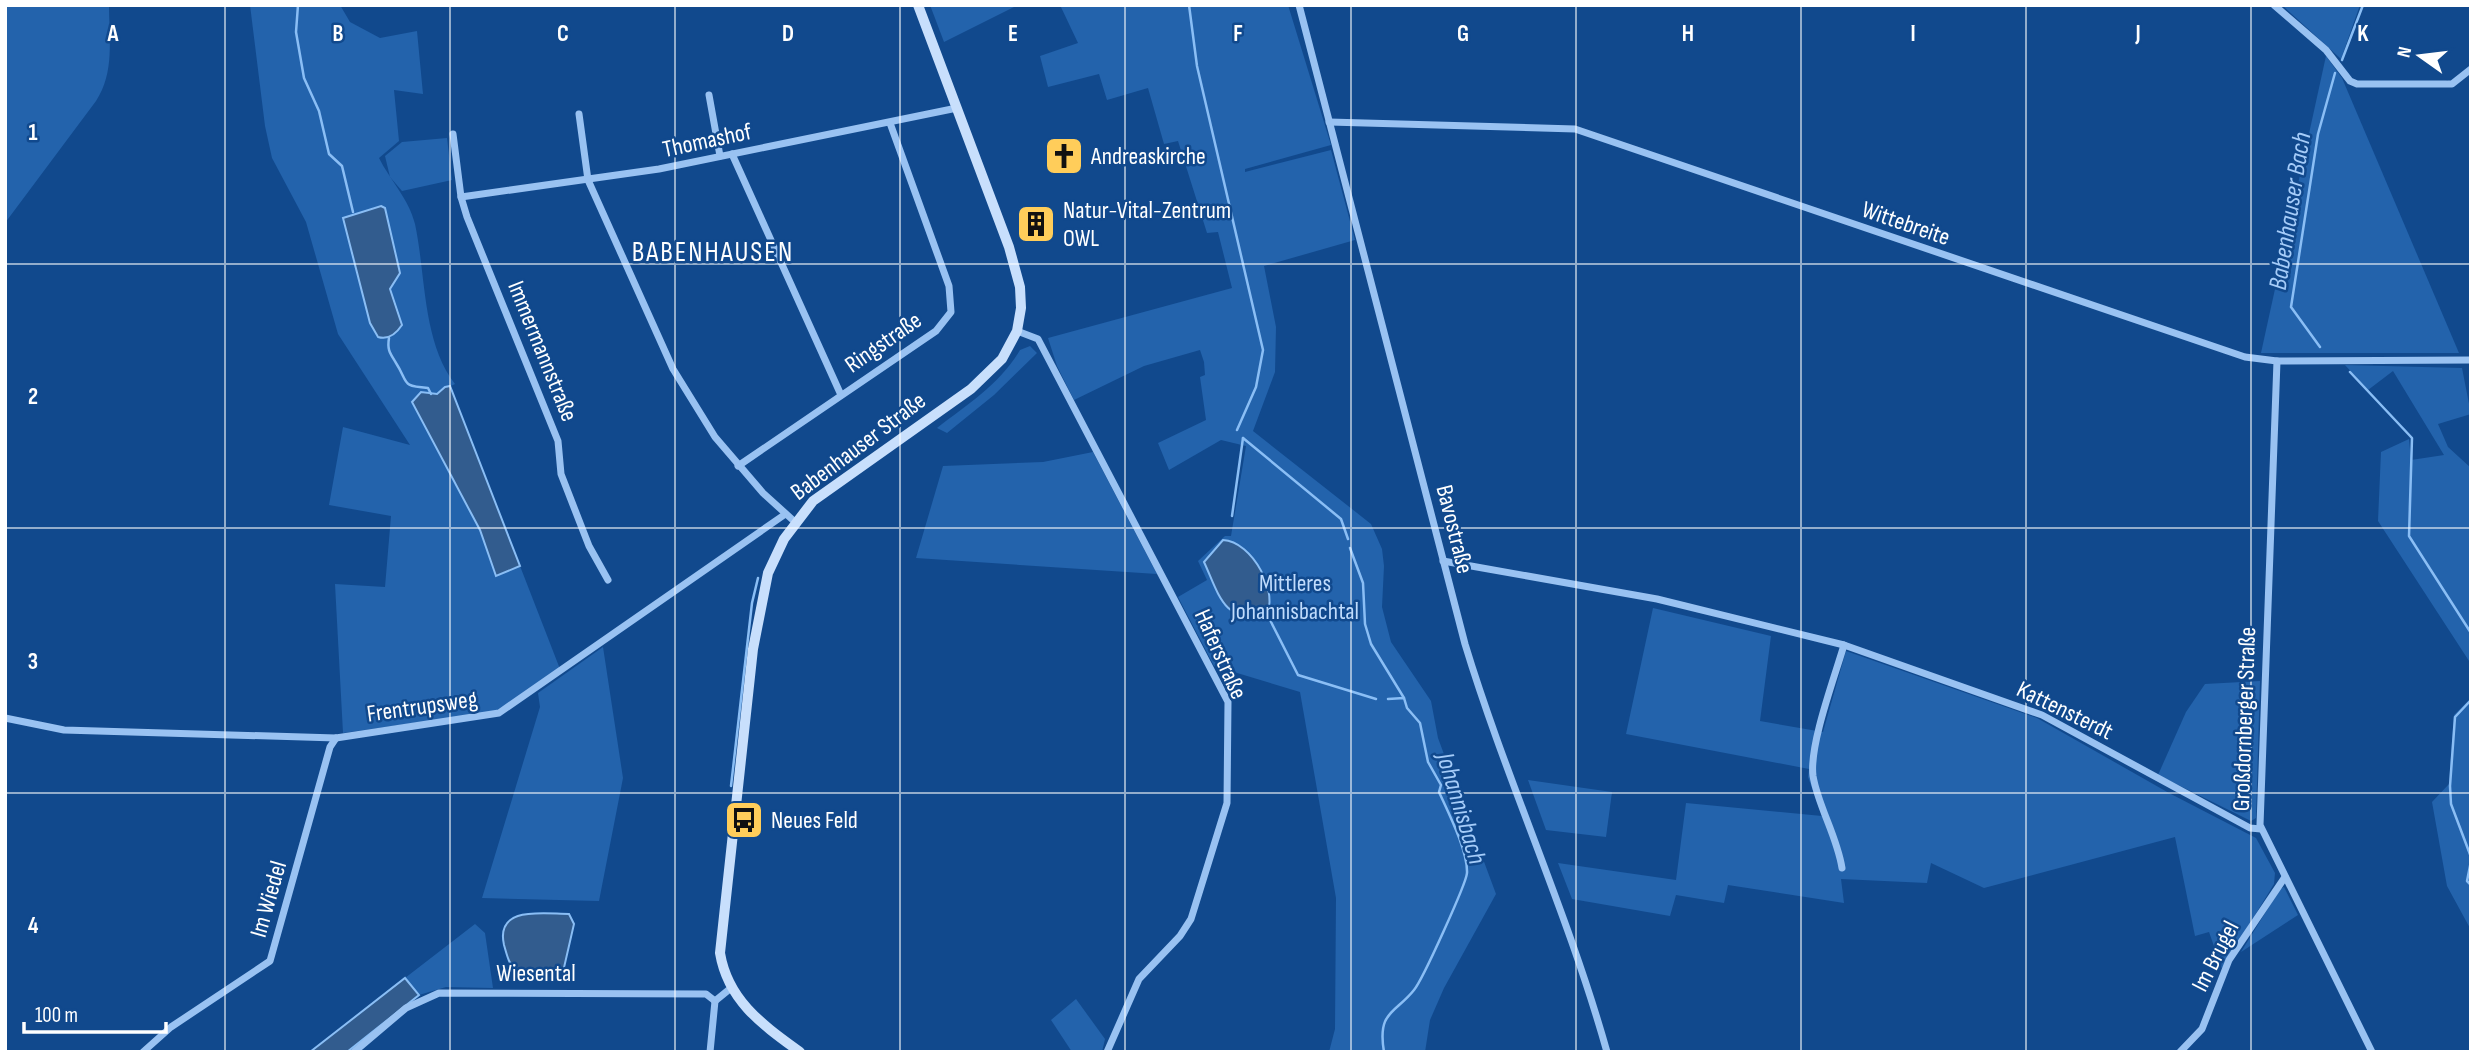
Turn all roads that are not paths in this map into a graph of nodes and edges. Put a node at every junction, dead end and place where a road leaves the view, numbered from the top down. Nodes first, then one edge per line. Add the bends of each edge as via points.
1 (918, 5) edge
2 (1299, 5) edge
3 (2274, 5) edge
4 (2471, 69) edge
5 (709, 95) dead end
6 (957, 108) junction
7 (579, 114) dead end
8 (1329, 122) junction
9 (890, 123) junction
10 (453, 134) dead end
11 (732, 154) junction
12 (720, 156) junction
13 (588, 180) junction
14 (461, 197) junction
15 (1017, 331) junction
16 (2471, 360) edge
17 (2277, 361) junction
18 (841, 395) junction
19 (738, 466) junction
20 (784, 515) junction
21 (795, 522) junction
22 (1443, 561) junction
23 (608, 580) dead end
24 (1844, 645) junction
25 (5, 718) edge
26 (336, 738) junction
27 (2261, 829) junction
28 (1842, 868) dead end
29 (2285, 877) junction
30 (731, 988) junction
31 (715, 1001) junction
32 (143, 1052) edge
33 (354, 1052) edge
34 (710, 1052) edge
35 (800, 1052) edge
36 (1107, 1052) edge
37 (1607, 1052) edge
38 (2180, 1052) edge
39 (2372, 1052) edge

1 - 6 main road, Babenhauser Straße
2 - 8 street, Bavostraße
3 - 4 street via 2357,84 2452,84
5 - 12 street
6 - 9 street, Thomashof
6 - 15 main road, Babenhauser Straße via 1016,270 1021,308
7 - 13 street
8 - 17 street, Wittebreite via 1585,131 2217,349
8 - 22 street, Bavostraße
9 - 11 street, Thomashof
9 - 18 street, Ringstraße via 949,286 951,312 936,331
10 - 14 street, Immermannstraße
11 - 12 street, Thomashof
11 - 18 street
12 - 13 street, Thomashof
13 - 14 street, Thomashof
13 - 19 street via 673,369
14 - 23 street, Immermannstraße via 558,441 561,474 589,546
15 - 21 main road, Babenhauser Straße via 1002,359 971,389 819,496
15 - 36 street, Haferstraße via 1038,339 1228,702 1227,803 1200,893 1185,930 1139,979
16 - 17 street, Wittebreite
17 - 27 street, Großdornberger Straße
18 - 19 street, Ringstraße
19 - 20 street
20 - 21 street
20 - 26 street, Frentrupsweg via 499,713
21 - 30 main road, Babenhauser Straße via 765,581 756,627 721,927 721,961
22 - 24 street, Kattensterdt via 1657,599
22 - 37 street, Bavostraße via 1479,690 1572,935
24 - 27 street, Kattensterdt via 2042,715 2178,791 2250,828
24 - 28 street via 1813,771
25 - 26 street, Frentrupsweg via 64,730
26 - 32 street, Im Wiedel via 270,961 171,1027
27 - 29 street, Großdornberger Straße
29 - 38 street, Im Brugel via 2229,960 2202,1029
29 - 39 street, Großdornberger Straße
30 - 31 street
30 - 35 main road, Babenhauser Straße via 746,1009
31 - 33 street, Wiesental via 706,995 439,992 406,1008
31 - 34 street

